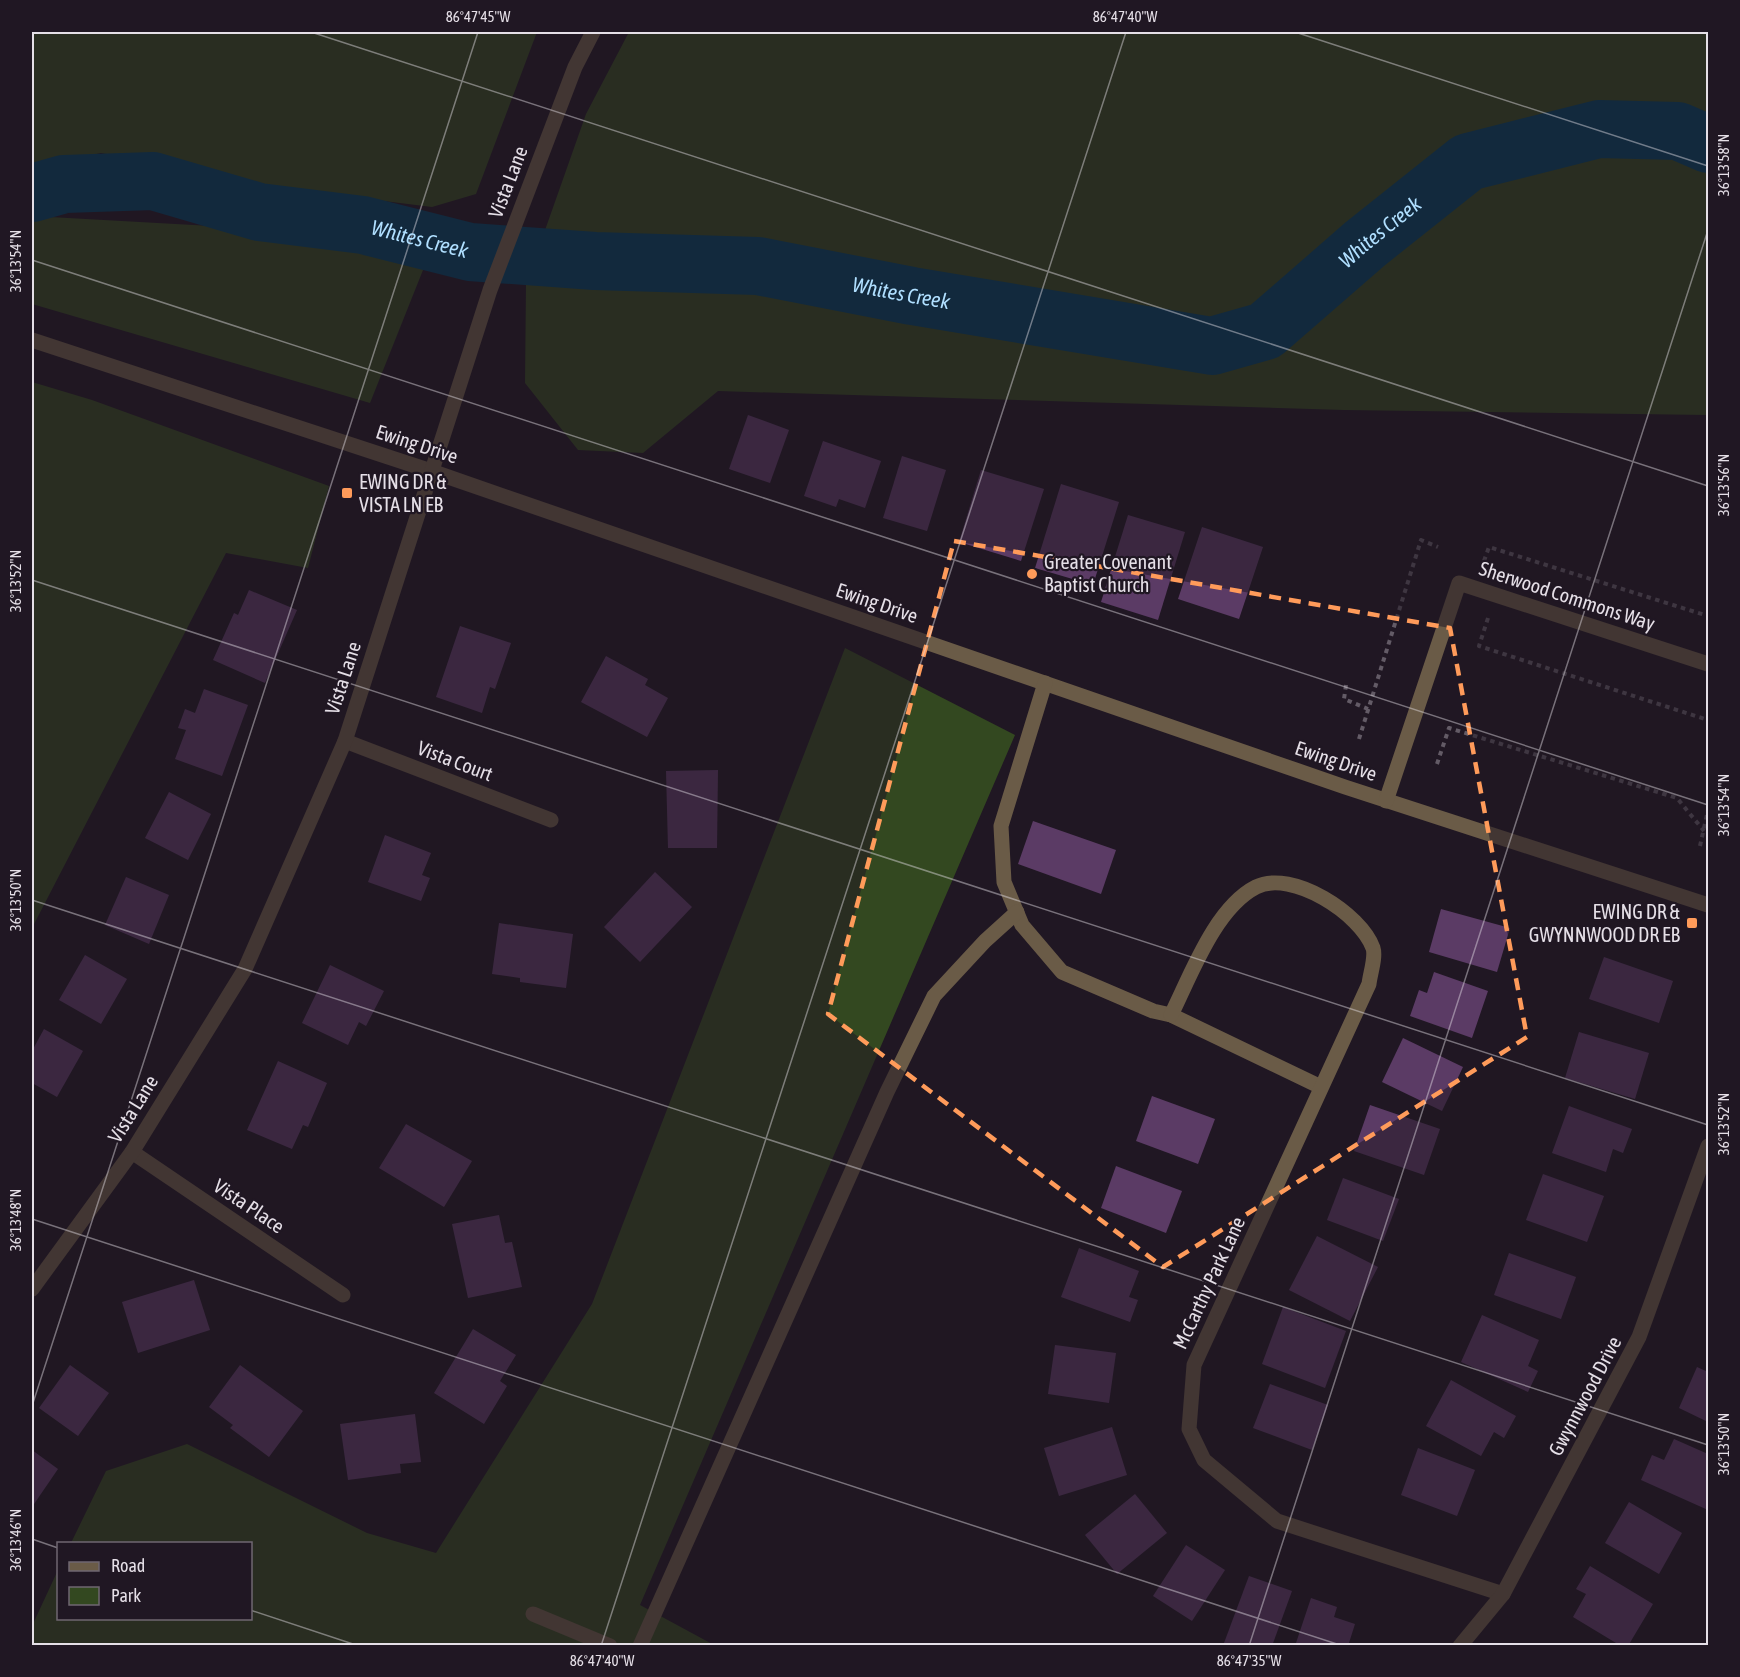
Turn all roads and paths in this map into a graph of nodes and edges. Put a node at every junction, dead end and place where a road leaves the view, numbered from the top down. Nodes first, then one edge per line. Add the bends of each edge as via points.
1 (593, 32) edge
2 (32, 340) edge
3 (431, 471) junction
4 (1437, 547) dead end
5 (1484, 561) dead end
6 (1708, 616) edge
7 (1488, 618) dead end
8 (1708, 664) edge
9 (1045, 683) junction
10 (1346, 686) dead end
11 (1368, 709) junction
12 (1708, 720) edge
13 (1359, 739) dead end
14 (345, 741) junction
15 (1437, 764) dead end
16 (1386, 801) junction
17 (1708, 810) edge
18 (551, 820) dead end
19 (1704, 831) junction
20 (1700, 846) dead end
21 (1708, 905) edge
22 (1017, 912) junction
23 (1171, 1015) junction
24 (1321, 1087) junction
25 (1708, 1146) edge
26 (132, 1152) junction
27 (32, 1289) edge
28 (343, 1295) dead end
29 (1503, 1594) junction
30 (532, 1614) dead end
31 (610, 1646) edge
32 (640, 1646) edge
33 (1460, 1646) edge

1 - 3 street, Vista Lane via 575,67 490,290
2 - 3 street, Ewing Drive
3 - 9 street, Ewing Drive
3 - 14 street, Vista Lane
4 - 11 path via 1421,540
5 - 6 path via 1489,547
7 - 12 path via 1479,646
8 - 16 street, Sherwood Commons Way via 1459,583
9 - 16 street, Ewing Drive
9 - 22 street via 1001,826 1004,882
10 - 11 path via 1344,699
11 - 13 path
14 - 18 street, Vista Court
14 - 26 street, Vista Lane via 245,969
15 - 19 path via 1449,728 1677,798
16 - 21 street, Ewing Drive
17 - 19 path
19 - 20 path
22 - 23 street via 1022,925 1062,972
22 - 32 street via 985,940 934,996 887,1092
23 - 24 street
23 - 24 street via 1207,943 1232,905 1257,886 1279,883 1314,891 1358,924 1374,950 1369,984
24 - 29 street, McCarthy Park Lane via 1194,1365 1189,1429 1204,1460 1277,1521
25 - 29 street, Gwynnwood Drive via 1639,1337
26 - 27 street, Vista Lane
26 - 28 street, Vista Place
29 - 33 street, Gwynnwood Drive
30 - 31 street

